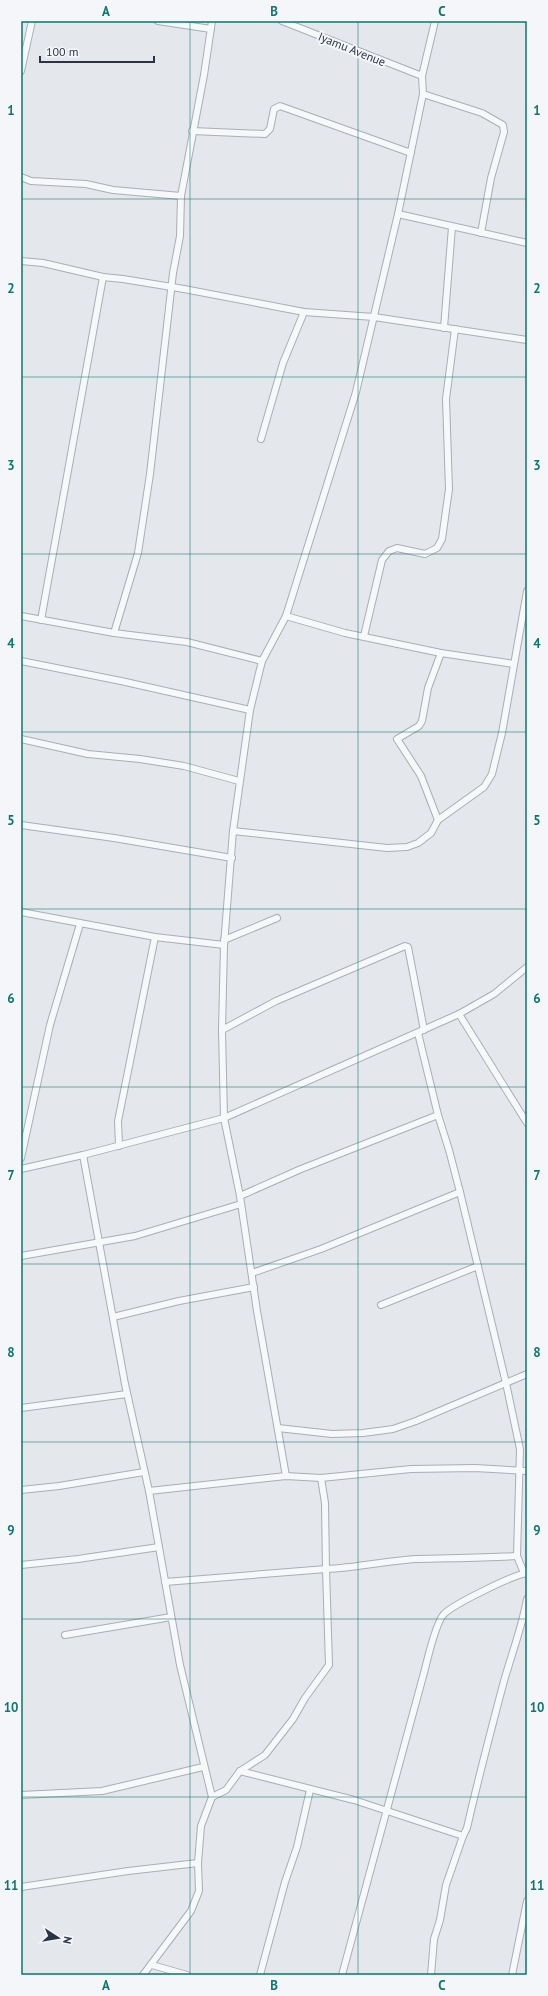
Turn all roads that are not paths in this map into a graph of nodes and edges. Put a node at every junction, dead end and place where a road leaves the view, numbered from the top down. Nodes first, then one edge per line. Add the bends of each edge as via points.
1 (32, 21) edge
2 (158, 21) edge
3 (212, 21) edge
4 (282, 21) edge
5 (435, 21) edge
6 (211, 29) junction
7 (21, 71) edge
8 (422, 76) junction
9 (423, 94) junction
10 (192, 131) junction
11 (411, 153) junction
12 (21, 177) edge
13 (181, 196) junction
14 (398, 214) junction
15 (452, 227) junction
16 (481, 233) junction
17 (527, 243) edge
18 (21, 261) edge
19 (103, 277) junction
20 (171, 287) junction
21 (304, 312) junction
22 (374, 317) junction
23 (444, 328) junction
24 (455, 329) junction
25 (527, 340) edge
26 (261, 440) dead end
27 (527, 591) edge
28 (21, 616) edge
29 (286, 616) junction
30 (41, 620) junction
31 (114, 633) junction
32 (364, 636) junction
33 (441, 653) junction
34 (21, 661) edge
35 (262, 661) junction
36 (514, 664) junction
37 (250, 710) junction
38 (21, 739) edge
39 (240, 781) junction
40 (438, 820) junction
41 (21, 824) edge
42 (233, 831) junction
43 (232, 858) junction
44 (21, 912) edge
45 (277, 918) dead end
46 (80, 924) junction
47 (155, 937) junction
48 (224, 943) junction
49 (525, 969) edge
50 (527, 977) edge
51 (459, 1014) junction
52 (222, 1030) junction
53 (421, 1031) junction
54 (438, 1116) junction
55 (224, 1118) junction
56 (527, 1123) edge
57 (119, 1146) junction
58 (83, 1155) junction
59 (21, 1158) edge
60 (21, 1168) edge
61 (460, 1192) junction
62 (240, 1196) junction
63 (241, 1204) junction
64 (99, 1242) junction
65 (21, 1256) edge
66 (478, 1266) junction
67 (252, 1273) junction
68 (254, 1287) junction
69 (381, 1305) dead end
70 (113, 1317) junction
71 (527, 1374) edge
72 (506, 1384) junction
73 (127, 1394) junction
74 (21, 1408) edge
75 (278, 1428) junction
76 (527, 1470) edge
77 (520, 1471) junction
78 (144, 1472) junction
79 (286, 1476) junction
80 (321, 1478) junction
81 (21, 1490) edge
82 (149, 1491) junction
83 (159, 1547) junction
84 (517, 1556) junction
85 (21, 1565) edge
86 (326, 1569) junction
87 (525, 1573) edge
88 (165, 1582) junction
89 (527, 1599) edge
90 (171, 1617) junction
91 (65, 1635) dead end
92 (203, 1767) junction
93 (240, 1771) junction
94 (310, 1790) junction
95 (21, 1795) edge
96 (212, 1797) junction
97 (386, 1810) junction
98 (463, 1836) junction
99 (198, 1863) junction
100 (21, 1887) edge
101 (527, 1901) edge
102 (152, 1965) junction
103 (162, 1967) junction
104 (143, 1975) edge
105 (161, 1975) edge
106 (187, 1975) edge
107 (260, 1975) edge
108 (342, 1975) edge
109 (431, 1975) edge
110 (512, 1975) edge

1 - 7 street
2 - 6 street
3 - 6 street
4 - 8 street, Iyamu Avenue
5 - 8 street
6 - 10 street
8 - 9 street
9 - 11 street
9 - 16 street via 482,113 503,125 504,132 491,178
10 - 11 street via 265,134 270,128 274,109 280,106
10 - 13 street
11 - 14 street
12 - 13 street via 31,181 86,184 113,190
13 - 20 street via 180,236
14 - 15 street
14 - 22 street
15 - 16 street
15 - 23 street
16 - 17 street
18 - 19 street via 43,263
19 - 20 street
19 - 30 street
20 - 21 street
20 - 31 street via 150,474 138,552
21 - 22 street
21 - 26 street via 283,362
22 - 23 street
22 - 29 street via 356,392
23 - 24 street
24 - 25 street
24 - 32 street via 446,399 449,489 442,539 437,548 425,554 397,548 389,551 382,560
27 - 36 street
28 - 30 street
29 - 32 street
29 - 35 street
30 - 31 street
31 - 35 street via 187,642
32 - 33 street
33 - 36 street
33 - 40 street via 428,688 422,721 419,726 397,739 421,776
34 - 37 street
35 - 37 street
36 - 40 street via 492,774 484,788
37 - 39 street
38 - 39 street via 88,754 140,758 184,766
39 - 42 street
40 - 42 street via 431,833 408,847 387,848
41 - 43 street
42 - 43 street
43 - 48 street
44 - 46 street
45 - 48 street
46 - 47 street
46 - 59 street via 50,1025
47 - 48 street
47 - 57 street via 118,1120
48 - 52 street
49 - 50 street
49 - 51 street via 494,994
51 - 53 street
51 - 56 street
52 - 53 street via 276,1001 405,946 408,947
52 - 55 street
53 - 54 street
53 - 55 street
54 - 61 street
54 - 62 street via 301,1169
55 - 57 street
55 - 62 street
57 - 58 street
58 - 60 street
58 - 64 street
61 - 66 street
61 - 67 street via 321,1249
62 - 63 street
63 - 64 street via 135,1236
63 - 67 street
64 - 65 street
64 - 70 street
66 - 69 street
66 - 72 street
67 - 68 street
68 - 70 street
68 - 75 street
70 - 73 street
71 - 72 street
72 - 75 street via 393,1429 332,1434
72 - 77 street via 520,1449
73 - 74 street
73 - 78 street
75 - 79 street
76 - 77 street
77 - 80 street via 475,1468 411,1469
77 - 84 street
78 - 81 street
78 - 82 street
79 - 80 street
79 - 82 street
80 - 86 street via 325,1503
82 - 83 street
83 - 85 street
83 - 88 street
84 - 86 street via 415,1559
84 - 87 street
86 - 88 street
86 - 93 street via 329,1665 265,1755
87 - 97 street via 476,1594 443,1614 430,1649
88 - 90 street
89 - 98 street
90 - 91 street
90 - 92 street
92 - 95 street via 102,1792
92 - 96 street
93 - 94 street
93 - 96 street via 226,1790
94 - 97 street
94 - 107 street via 297,1847
96 - 99 street via 201,1826
97 - 98 street
97 - 108 street
98 - 109 street via 446,1885 434,1939
99 - 100 street
99 - 102 street via 199,1891 191,1911
101 - 110 street
102 - 103 street
102 - 104 street
103 - 105 street
103 - 106 street

